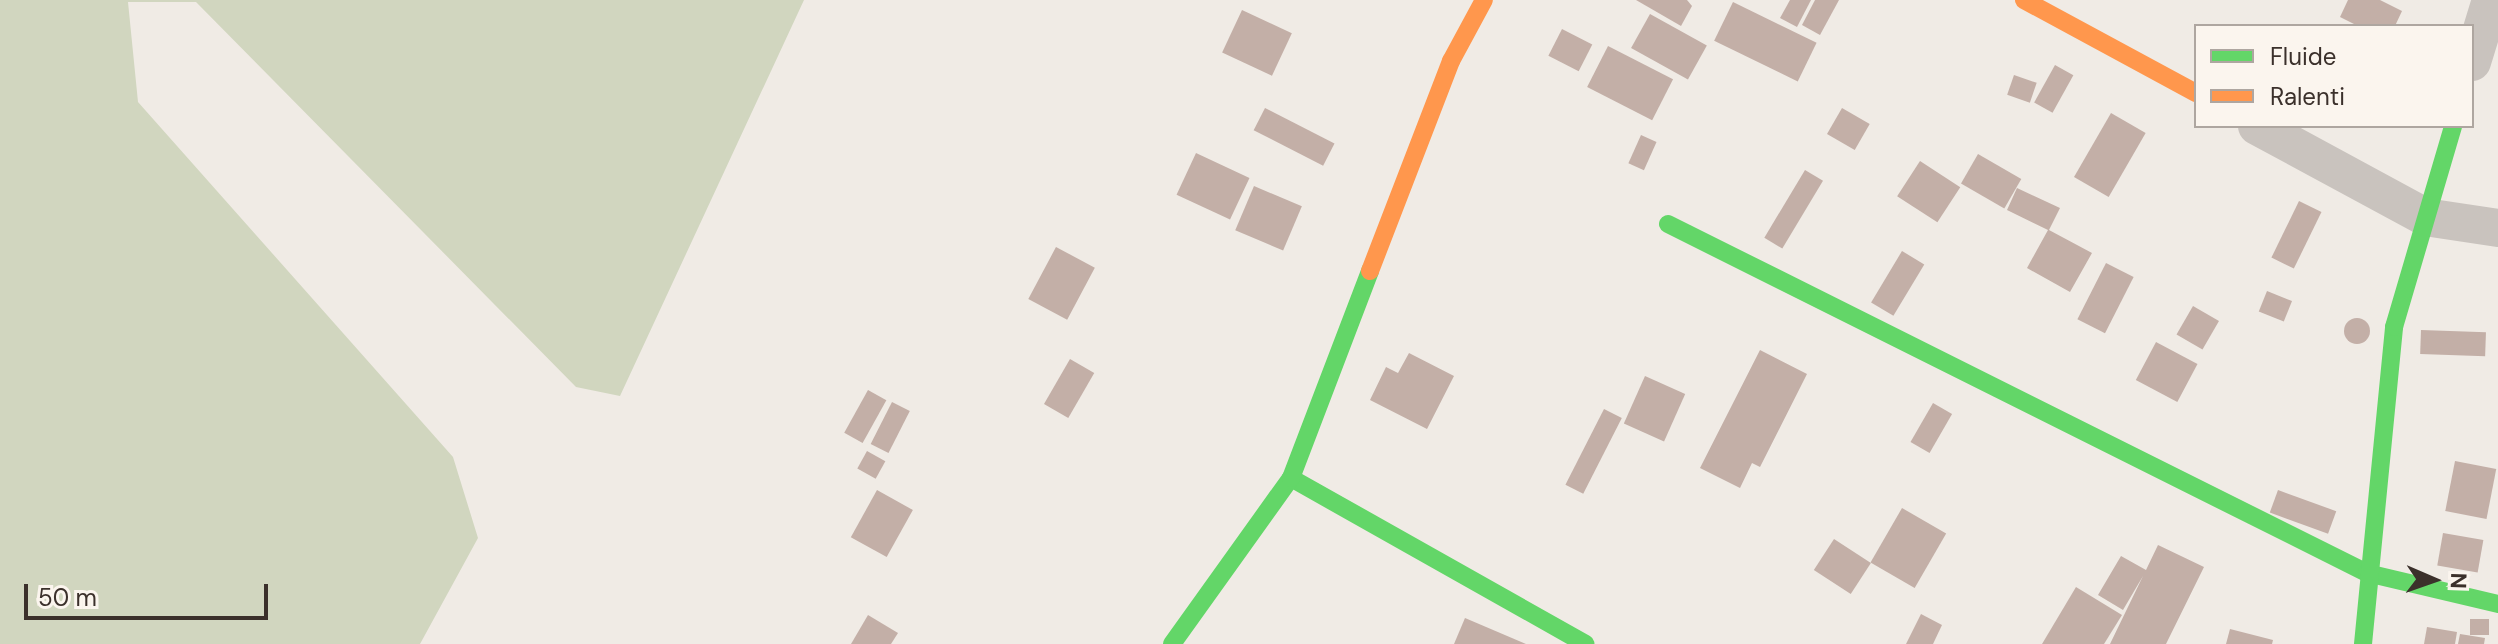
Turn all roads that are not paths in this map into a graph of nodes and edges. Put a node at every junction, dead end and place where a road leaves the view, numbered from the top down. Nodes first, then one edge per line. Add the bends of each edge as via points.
1 (1484, 0) edge
2 (2024, 0) edge
3 (2491, 0) edge
4 (2474, 55) edge
5 (2194, 92) edge
6 (2261, 128) edge
7 (2452, 128) edge
8 (2425, 217) junction
9 (1668, 224) dead end
10 (2498, 228) edge
11 (1291, 478) junction
12 (2367, 573) junction
13 (2498, 604) edge
14 (1172, 644) edge
15 (1586, 644) edge
16 (2363, 644) edge

1 - 11 street via 1451,61
2 - 5 street
3 - 4 street
6 - 8 street
7 - 8 street
8 - 10 street
8 - 12 street via 2394,327
9 - 12 street
11 - 14 street
11 - 15 street
12 - 13 street
12 - 16 street

